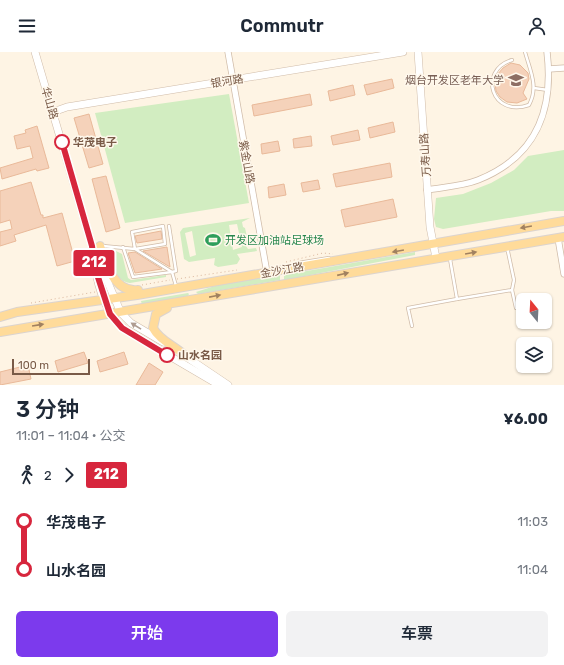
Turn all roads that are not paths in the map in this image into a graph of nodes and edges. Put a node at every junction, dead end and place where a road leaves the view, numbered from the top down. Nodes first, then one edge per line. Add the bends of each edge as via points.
1 (35, 52) edge
2 (228, 52) edge
3 (403, 52) edge
4 (418, 52) edge
5 (525, 52) edge
6 (547, 52) edge
7 (512, 60) dead end
8 (564, 68) edge
9 (549, 69) junction
10 (233, 80) junction
11 (534, 88) junction
12 (548, 90) junction
13 (53, 112) junction
14 (427, 190) junction
15 (564, 221) edge
16 (169, 226) dead end
17 (561, 237) edge
18 (433, 244) junction
19 (96, 246) junction
20 (123, 247) junction
21 (507, 247) junction
22 (134, 249) junction
23 (449, 256) junction
24 (436, 258) junction
25 (172, 272) junction
26 (267, 273) junction
27 (564, 274) edge
28 (177, 288) junction
29 (512, 290) junction
30 (103, 295) junction
31 (115, 297) junction
32 (457, 299) junction
33 (190, 301) junction
34 (516, 308) dead end
35 (121, 312) junction
36 (110, 314) junction
37 (0, 317) edge
38 (412, 326) dead end
39 (0, 332) edge
40 (183, 354) junction
41 (218, 385) edge
42 (228, 385) edge

1 - 13 street, 华山路
2 - 10 street, 紫金山路
3 - 10 street, 银河路
4 - 14 street, 万寿山路
5 - 11 lane via 534,79
6 - 9 street
7 - 11 lane via 501,64 493,76 492,89 499,102 510,108 529,105
8 - 9 street
9 - 12 street
10 - 13 street, 银河路 via 67,106
10 - 26 street, 紫金山路
11 - 12 lane
12 - 14 street via 546,108 535,134 519,155 478,180
13 - 19 street, 华山路
14 - 18 street, 万寿山路
15 -> 18 main road, 金沙江路
16 - 25 lane via 177,269
17 - 21 main road, 金沙江路
17 - 27 street
18 - 24 street, 万寿山路
18 -> 26 main road, 金沙江路 via 347,259 284,266
19 - 20 lane
19 - 28 main road via 114,278 124,289 132,291 158,287
19 - 30 street via 95,268
19 - 31 street
20 - 22 lane
20 - 25 lane via 133,278
23 -> 21 main road, 金沙江路
21 - 29 lane via 514,280
22 - 22 lane via 165,244 163,226 132,232
22 - 25 lane
23 - 24 main road, 金沙江路
23 - 32 lane
33 -> 24 main road, 金沙江路
25 - 28 lane
26 - 28 main road, 金沙江路
28 - 31 main road, 金沙江路
29 - 32 lane
29 - 34 lane
30 - 31 main road, 金沙江路
30 - 36 street
30 - 37 main road, 金沙江路
31 - 35 street
32 - 38 lane via 408,308
33 - 35 main road, 金沙江路
33 - 40 main road via 159,311 153,323 158,335
35 - 36 main road, 金沙江路
40 -> 35 street via 131,323
39 -> 36 main road, 金沙江路
36 - 41 street via 118,325 127,331
40 - 42 street

